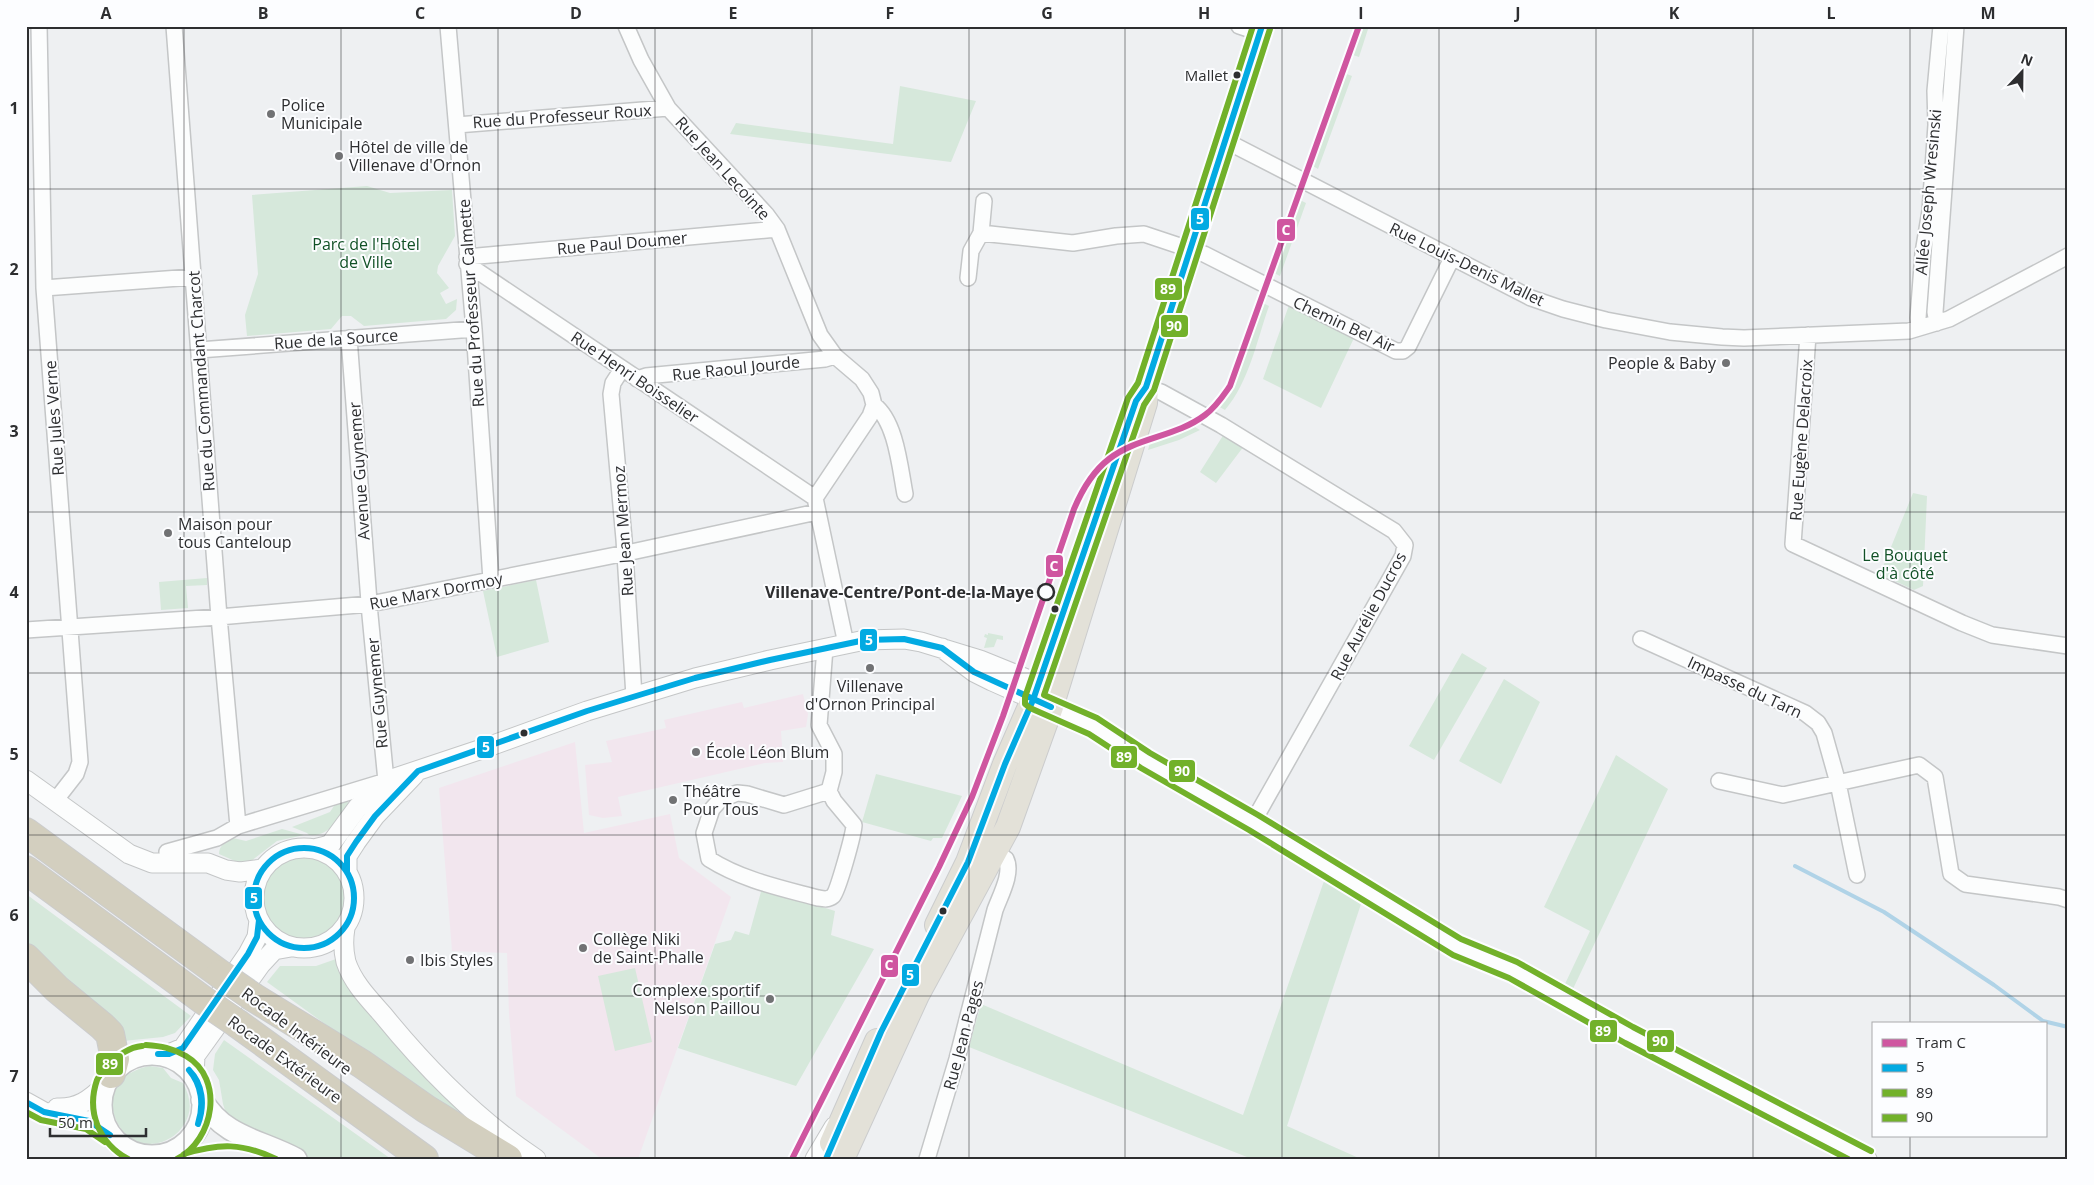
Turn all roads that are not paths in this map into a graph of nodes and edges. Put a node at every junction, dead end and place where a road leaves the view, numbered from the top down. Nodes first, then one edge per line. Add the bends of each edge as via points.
1 (39, 26) edge
2 (174, 26) edge
3 (448, 26) edge
4 (626, 26) edge
5 (1941, 26) edge
6 (1956, 26) edge
7 (1254, 29) edge
8 (668, 108) junction
9 (457, 125) junction
10 (1226, 141) junction
11 (984, 201) dead end
12 (776, 229) junction
13 (981, 233) junction
14 (1190, 250) junction
15 (2068, 256) edge
16 (1452, 258) junction
17 (467, 260) junction
18 (193, 277) junction
19 (968, 278) dead end
20 (44, 288) junction
21 (1937, 323) junction
22 (1919, 328) junction
23 (474, 329) junction
24 (1808, 335) junction
25 (349, 338) junction
26 (199, 350) junction
27 (835, 356) junction
28 (622, 369) junction
29 (637, 379) junction
30 (1146, 387) junction
31 (874, 405) junction
32 (905, 494) dead end
33 (816, 505) junction
34 (625, 554) junction
35 (491, 580) junction
36 (370, 604) junction
37 (219, 617) junction
38 (70, 627) junction
39 (26, 630) edge
40 (1641, 640) dead end
41 (846, 644) junction
42 (2068, 646) edge
43 (825, 648) junction
44 (634, 696) junction
45 (1041, 697) junction
46 (1014, 748) junction
47 (418, 771) junction
48 (26, 780) edge
49 (1719, 780) dead end
50 (386, 781) junction
51 (1838, 783) junction
52 (829, 791) junction
53 (55, 801) junction
54 (1253, 822) junction
55 (238, 826) junction
56 (26, 832) edge
57 (217, 838) junction
58 (314, 849) junction
59 (167, 852) dead end
60 (995, 852) junction
61 (970, 856) junction
62 (217, 866) junction
63 (263, 869) junction
64 (26, 870) edge
65 (347, 872) junction
66 (1856, 875) dead end
67 (2068, 900) edge
68 (256, 914) junction
69 (345, 928) junction
70 (291, 947) junction
71 (26, 958) edge
72 (253, 997) junction
73 (158, 1054) junction
74 (194, 1076) junction
75 (107, 1080) junction
76 (26, 1091) edge
77 (202, 1100) junction
78 (26, 1102) edge
79 (848, 1105) junction
80 (111, 1136) junction
81 (240, 1136) junction
82 (168, 1153) edge
83 (117, 1159) edge
84 (296, 1159) edge
85 (424, 1159) edge
86 (470, 1159) edge
87 (508, 1159) edge
88 (536, 1159) edge
89 (815, 1159) edge
90 (826, 1159) edge
91 (842, 1159) edge
92 (927, 1159) edge
93 (1867, 1159) edge

1 - 20 street, Rue Jules Verne
2 - 18 street, Rue du Commandant Charcot
3 - 9 street, Rue du Professeur Calmette
4 - 8 street, Rue Jean Lecointe
5 - 22 street, Allée Joseph Wresinski
6 - 21 street, Allée Joseph Wresinski via 1935,305
7 - 10 main road
8 - 9 street, Rue du Professeur Roux
8 - 12 street, Rue Jean Lecointe via 766,214
9 - 17 street, Rue du Professeur Calmette
10 - 14 main road
10 - 16 street, Rue Louis-Denis Mallet
11 - 13 street
12 - 17 street, Rue Paul Doumer
12 - 27 street, Rue Jean Lecointe via 820,335
13 - 14 street, Chemin Bel Air via 1073,243 1144,234
13 - 19 street via 971,250
14 - 16 street, Chemin Bel Air via 1204,254 1396,351 1408,347
14 - 30 main road
15 - 21 street, Rue Louis-Denis Mallet
16 - 24 street, Rue Louis-Denis Mallet via 1531,298 1606,320 1670,332 1729,337
17 - 23 street, Rue du Professeur Calmette
17 - 28 street, Rue Henri Boisselier
18 - 20 street
18 - 26 street, Rue du Commandant Charcot
20 - 38 street, Rue Jules Verne
21 - 22 street, Rue Louis-Denis Mallet
22 - 24 street, Rue Louis-Denis Mallet
23 - 25 street, Rue de la Source
23 - 35 street, Rue du Professeur Calmette
24 - 42 street, Rue Eugène Delacroix via 1793,544 1992,635
25 - 26 street, Rue de la Source
25 - 36 street, Avenue Guynemer
26 - 37 street, Rue du Commandant Charcot
27 - 29 street, Rue Raoul Jourde
27 - 31 street, Rue Jean Lecointe via 862,379
28 - 29 street, Rue Henri Boisselier
28 - 34 street, Rue Jean Mermoz via 613,383 611,394
29 - 33 street, Rue Henri Boisselier via 802,489
30 - 45 main road via 1136,401
30 - 54 street, Rue Aurélie Ducros via 1221,425 1394,531 1406,545 1403,556
31 - 32 street, Rue Jean Lecointe via 887,421 897,450
31 - 33 street
33 - 34 street, Rue Marx Dormoy via 797,516
33 - 41 street
34 - 35 street, Rue Marx Dormoy
34 - 44 street, Rue Jean Mermoz
35 - 36 street, Rue Marx Dormoy
36 - 37 street, Rue Marx Dormoy
36 - 50 street, Rue Guynemer
37 - 38 street, Rue Marx Dormoy
37 - 55 street, Rue du Commandant Charcot
38 - 39 street, Rue Marx Dormoy
38 - 53 street, Rue Jules Verne via 80,762 76,774
40 - 51 street, Impasse du Tarn via 1805,714 1818,723 1824,733
41 - 43 street
41 - 45 street via 884,638 942,648 980,660
43 - 44 street via 695,678
43 - 52 street via 819,725 834,754
44 - 47 street
45 - 46 main road
45 - 54 street
45 - 60 main road via 1017,806
46 - 60 street via 1014,767 994,816
46 - 61 main road via 995,788
47 - 50 street
47 - 65 street via 375,816 346,856
48 - 53 street
49 - 51 street via 1783,795
50 - 55 street
50 - 58 street via 358,807 330,845
51 - 66 street, Impasse du Tarn
51 - 67 street via 1918,766 1935,777 1951,874 1965,884
52 - 52 street via 854,825 837,889 831,897 818,898 737,874 709,859 704,833 712,809 720,800 747,794 784,805
53 - 62 street via 129,854 152,863
54 - 93 street via 1457,946 1512,970
55 - 57 street
56 - 72 highway, Rocade Intérieure, bridge
57 - 59 street
57 - 62 street
58 - 63 street via 285,851
58 - 65 street via 327,853
60 - 61 street via 978,852
60 - 91 main road via 917,995
60 - 92 street, Rue Jean Pages via 1008,863 1003,891 995,910 957,1059
61 - 79 main road
62 - 63 street via 240,872
62 - 68 street via 245,892
63 - 68 street via 255,888
64 - 85 highway, Rocade Extérieure, bridge
65 - 69 street via 355,894 352,914
68 - 70 street via 267,932
68 - 73 street via 258,937 183,1048 178,1052
69 - 70 street via 327,944
69 - 88 street via 345,957 361,989 438,1078 481,1117
70 - 74 street via 274,950 262,964 195,1056
71 - 75 highway via 110,1034 115,1058
72 - 86 highway, Rocade Intérieure
72 - 87 highway
73 - 74 main road via 184,1065
73 - 75 main road via 132,1057 120,1064
74 - 77 main road
75 - 76 street via 92,1098 69,1108 47,1104
75 - 80 main road via 100,1103 103,1120
77 - 81 main road via 219,1122
77 - 82 main road via 201,1118 194,1134
78 - 80 street via 44,1112 89,1121
79 - 89 street
79 - 90 main road
80 - 82 main road via 135,1153 150,1156
80 - 83 main road
81 - 82 main road via 200,1139
81 - 84 main road

